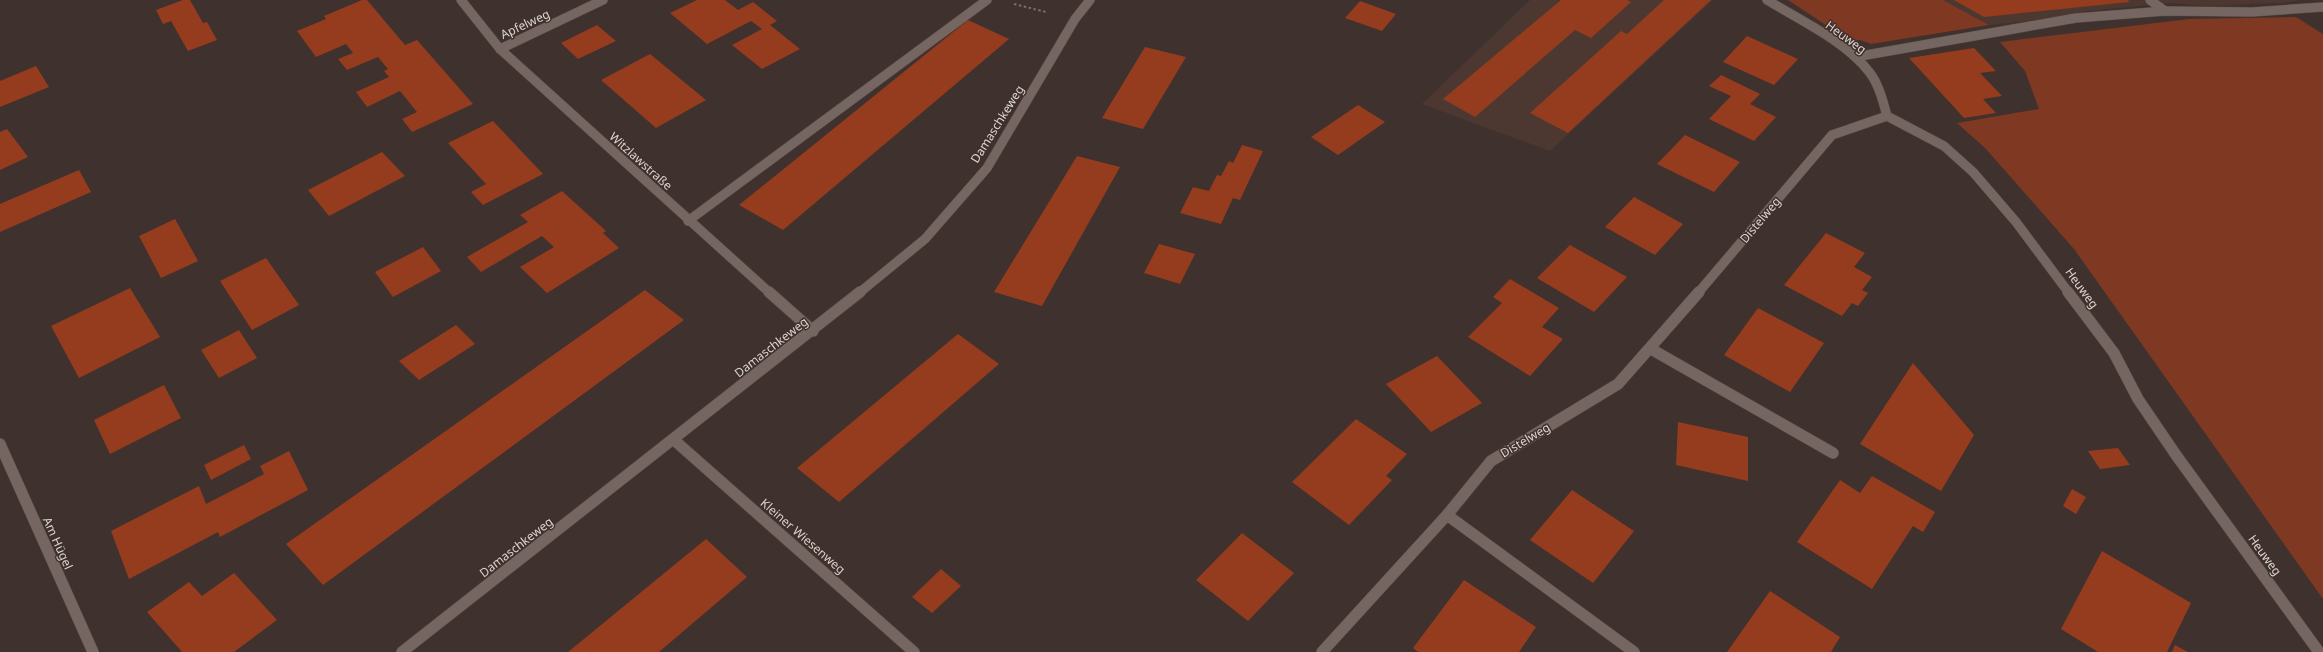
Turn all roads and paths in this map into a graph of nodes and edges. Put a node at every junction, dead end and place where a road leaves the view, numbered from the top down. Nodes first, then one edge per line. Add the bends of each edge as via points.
1 (461, 0) edge
2 (603, 0) edge
3 (987, 0) edge
4 (1090, 0) edge
5 (1767, 0) edge
6 (2150, 0) edge
7 (1011, 4) dead end
8 (2323, 6) edge
9 (2165, 11) junction
10 (1075, 20) junction
11 (500, 49) junction
12 (1855, 57) junction
13 (1887, 116) junction
14 (688, 221) junction
15 (813, 331) junction
16 (1651, 349) junction
17 (674, 440) junction
18 (0, 444) edge
19 (1833, 453) dead end
20 (1447, 515) junction
21 (93, 652) edge
22 (402, 652) edge
23 (914, 652) edge
24 (1322, 652) edge
25 (1634, 652) edge
26 (2319, 652) edge

1 - 11 street, Witzlawstraße
2 - 11 street, Apfelweg
3 - 14 street
4 - 10 street, Damaschkeweg
5 - 12 street, Heuweg
6 - 9 street
7 - 10 path
8 - 9 street via 2252,12
9 - 12 street via 2076,18
10 - 15 street, Damaschkeweg via 987,168 924,239
11 - 14 street, Witzlawstraße
12 - 13 street, Heuweg via 1870,72 1876,83
13 - 16 street, Distelweg via 1832,135
13 - 26 street, Heuweg via 1944,146 1973,172 2016,222 2114,353 2138,399 2176,455
14 - 15 street, Witzlawstraße
15 - 17 street, Damaschkeweg
16 - 19 street
16 - 20 street, Distelweg via 1618,384 1491,461
17 - 22 street, Damaschkeweg
17 - 23 street, Kleiner Wiesenweg
18 - 21 street, Am Hügel
20 - 24 street, Distelweg
20 - 25 street

